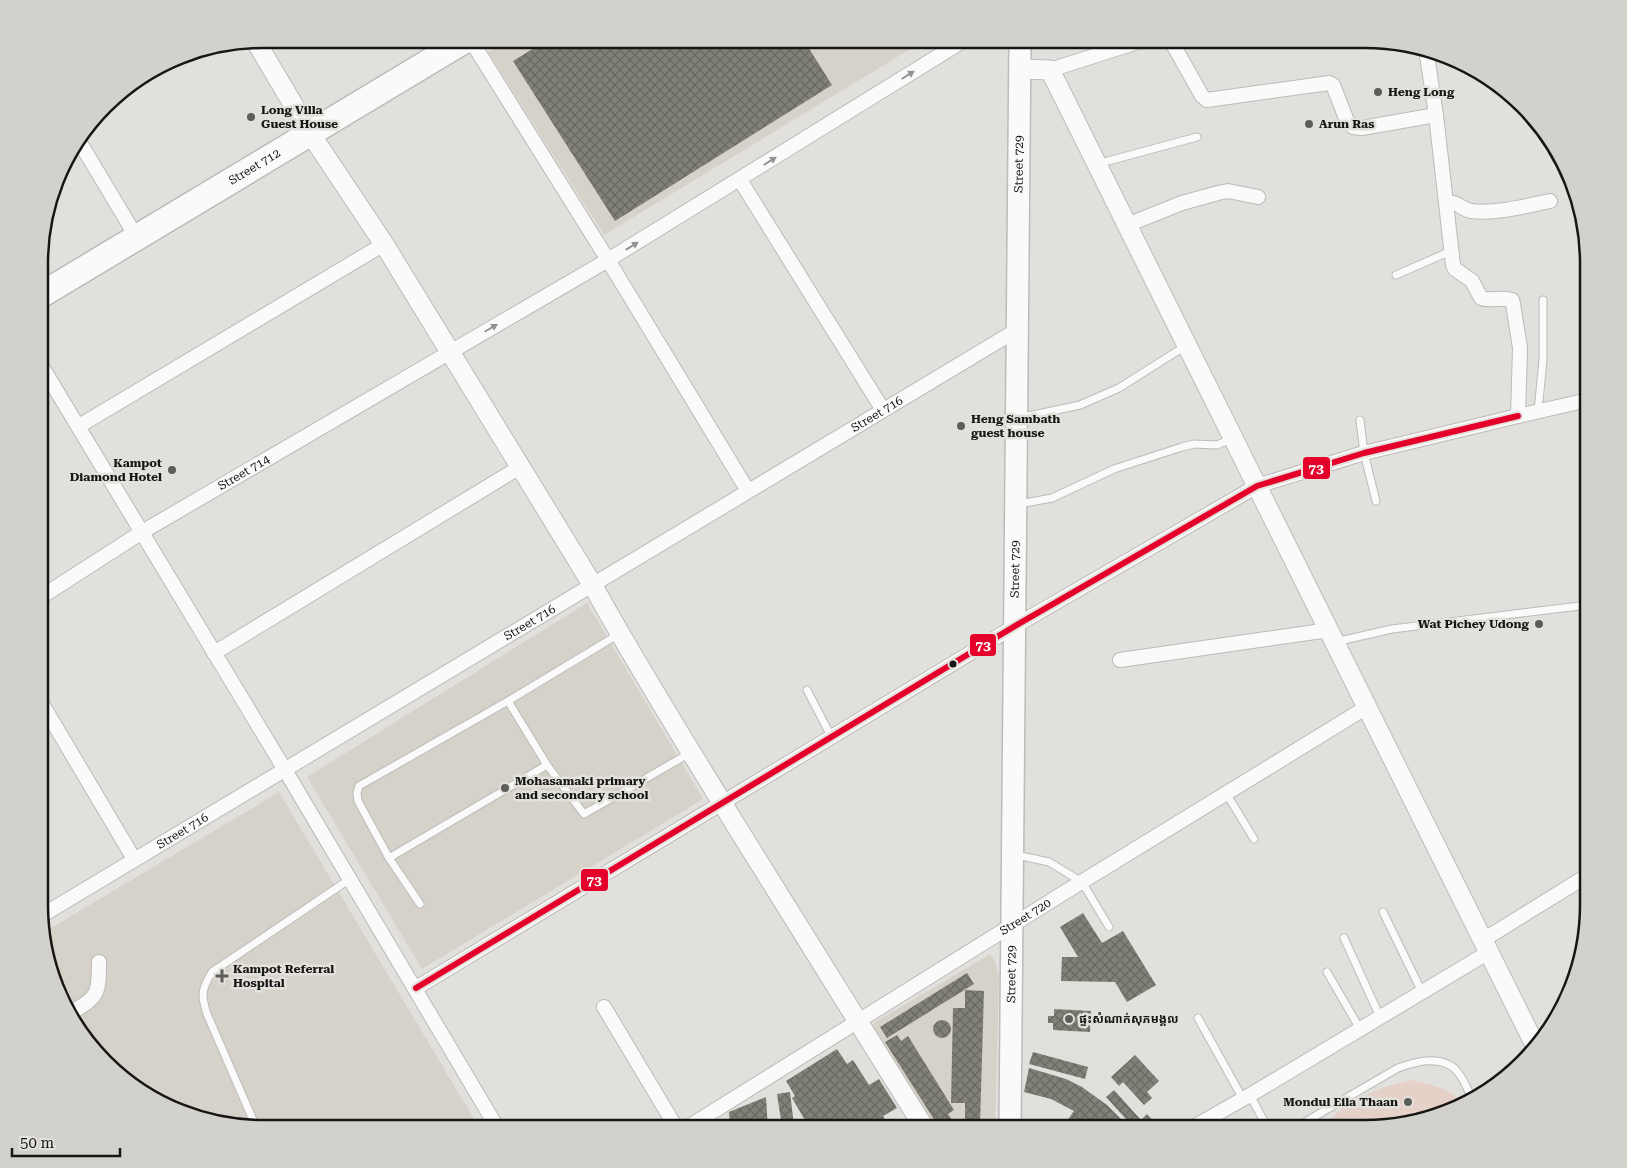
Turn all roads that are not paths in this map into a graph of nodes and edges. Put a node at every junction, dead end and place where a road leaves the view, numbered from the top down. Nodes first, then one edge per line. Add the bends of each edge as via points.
1 (260, 48) edge
2 (453, 48) edge
3 (474, 48) edge
4 (952, 48) edge
5 (1020, 48) edge
6 (1119, 48) edge
7 (1175, 48) edge
8 (1427, 57) edge
9 (1020, 69) junction
10 (1050, 70) junction
11 (1436, 115) junction
12 (310, 133) junction
13 (1197, 137) dead end
14 (82, 146) edge
15 (1097, 164) junction
16 (740, 180) junction
17 (1258, 197) dead end
18 (1550, 201) dead end
19 (1446, 203) junction
20 (1127, 225) junction
21 (137, 238) junction
22 (384, 244) junction
23 (1451, 251) junction
24 (608, 260) junction
25 (1396, 275) dead end
26 (48, 291) edge
27 (1543, 300) dead end
28 (1018, 330) junction
29 (1187, 345) junction
30 (449, 353) junction
31 (48, 376) edge
32 (1580, 402) edge
33 (883, 410) junction
34 (1538, 411) junction
35 (1518, 416) junction
36 (1017, 418) junction
37 (1360, 420) dead end
38 (79, 426) junction
39 (1233, 438) junction
40 (1364, 453) junction
41 (520, 467) junction
42 (1257, 486) junction
43 (748, 491) junction
44 (1376, 501) dead end
45 (1016, 504) junction
46 (142, 532) junction
47 (592, 584) junction
48 (48, 592) edge
49 (1580, 606) edge
50 (1015, 626) junction
51 (620, 634) junction
52 (1332, 636) junction
53 (214, 653) junction
54 (1120, 660) dead end
55 (807, 690) dead end
56 (508, 701) junction
57 (1367, 707) junction
58 (48, 714) edge
59 (832, 738) junction
60 (691, 752) junction
61 (547, 765) junction
62 (285, 770) junction
63 (1226, 793) junction
64 (723, 804) junction
65 (1254, 839) dead end
66 (1013, 855) junction
67 (389, 858) junction
68 (134, 859) junction
69 (350, 878) junction
70 (1580, 881) edge
71 (1082, 882) junction
72 (420, 904) dead end
73 (48, 912) edge
74 (1383, 912) dead end
75 (1012, 924) junction
76 (1110, 927) dead end
77 (1344, 938) dead end
78 (1486, 946) junction
79 (99, 962) dead end
80 (1327, 972) dead end
81 (416, 988) junction
82 (1422, 992) junction
83 (604, 1007) dead end
84 (75, 1011) edge
85 (1380, 1017) junction
86 (1198, 1018) dead end
87 (856, 1022) junction
88 (1360, 1029) junction
89 (1532, 1040) edge
90 (1469, 1093) edge
91 (1247, 1097) junction
92 (253, 1120) edge
93 (493, 1120) edge
94 (672, 1120) edge
95 (699, 1120) edge
96 (919, 1120) edge
97 (1010, 1120) edge
98 (1206, 1120) edge
99 (1262, 1120) edge
100 (1308, 1120) edge

1 - 12 street
2 - 12 highway, Street 712
3 - 24 street
16 -> 4 street, Street 714
5 - 9 main road, Street 729
6 - 10 street
7 - 11 street via 1207,100 1329,83 1333,85 1347,121 1353,127
8 - 11 street
9 - 10 street
9 - 28 main road, Street 729
10 - 15 street
11 - 19 street
12 - 21 highway, Street 712
12 - 22 street
13 - 15 lane
14 - 21 street
15 - 20 street
24 -> 16 street, Street 714
16 - 33 street
17 - 20 street via 1218,192
18 - 19 street via 1492,211 1470,210 1453,202
19 - 23 street
20 - 29 street
21 - 26 highway, Street 712
22 - 30 street
22 - 38 street
23 - 25 lane
23 - 35 street via 1452,265 1472,281 1481,298 1512,300 1520,348
30 -> 24 street, Street 714
24 - 43 street
27 - 34 lane via 1543,360
28 - 33 street, Street 716
28 - 36 main road, Street 729
29 - 36 lane via 1119,388 1080,405
29 - 39 street
30 - 41 street
30 - 46 street, Street 714
31 - 38 street
32 - 34 street
33 - 43 street, Street 716
34 - 35 street
35 - 40 street
36 - 45 main road, Street 729
37 - 40 lane
38 - 46 street
39 - 42 street
39 - 45 lane via 1217,445 1182,447 1114,469 1052,498
40 - 42 street
40 - 44 lane
41 - 47 street
41 - 53 street
42 - 50 street
42 - 52 street
43 - 47 street, Street 716
45 - 50 main road, Street 729
46 - 48 street, Street 714
46 - 53 street
47 - 51 street
47 - 62 street, Street 716
49 - 52 lane
50 - 59 street
50 - 66 main road, Street 729
51 - 56 lane
51 - 60 street
52 - 54 street
52 - 57 street
53 - 62 street
55 - 59 lane
56 - 61 lane
56 - 67 lane via 359,786 358,801
57 - 63 street, Street 720
57 - 78 street
58 - 68 street
59 - 64 street
60 - 61 lane via 584,814
60 - 64 street
61 - 67 lane
62 - 68 street, Street 716
62 - 69 street
63 - 65 lane
63 - 71 street, Street 720
64 - 81 street
64 - 87 street
66 - 71 lane via 1049,862
66 - 75 main road, Street 729
67 - 72 lane
68 - 73 street, Street 716
69 - 81 street
69 - 92 lane via 212,972 203,986 207,1014
70 - 78 street
71 - 75 street, Street 720
71 - 76 lane
74 - 82 lane
75 - 87 street, Street 720
75 - 97 main road, Street 729
77 - 85 lane
78 - 82 street
78 - 89 street
79 - 84 street via 99,986 90,1001
80 - 88 lane
81 - 93 street
82 - 85 street
83 - 94 street
85 - 88 street
86 - 91 lane
87 - 95 street, Street 720
87 - 96 street
88 - 91 street
90 - 100 lane via 1454,1068 1427,1060 1398,1068
91 - 98 street
91 - 99 lane

